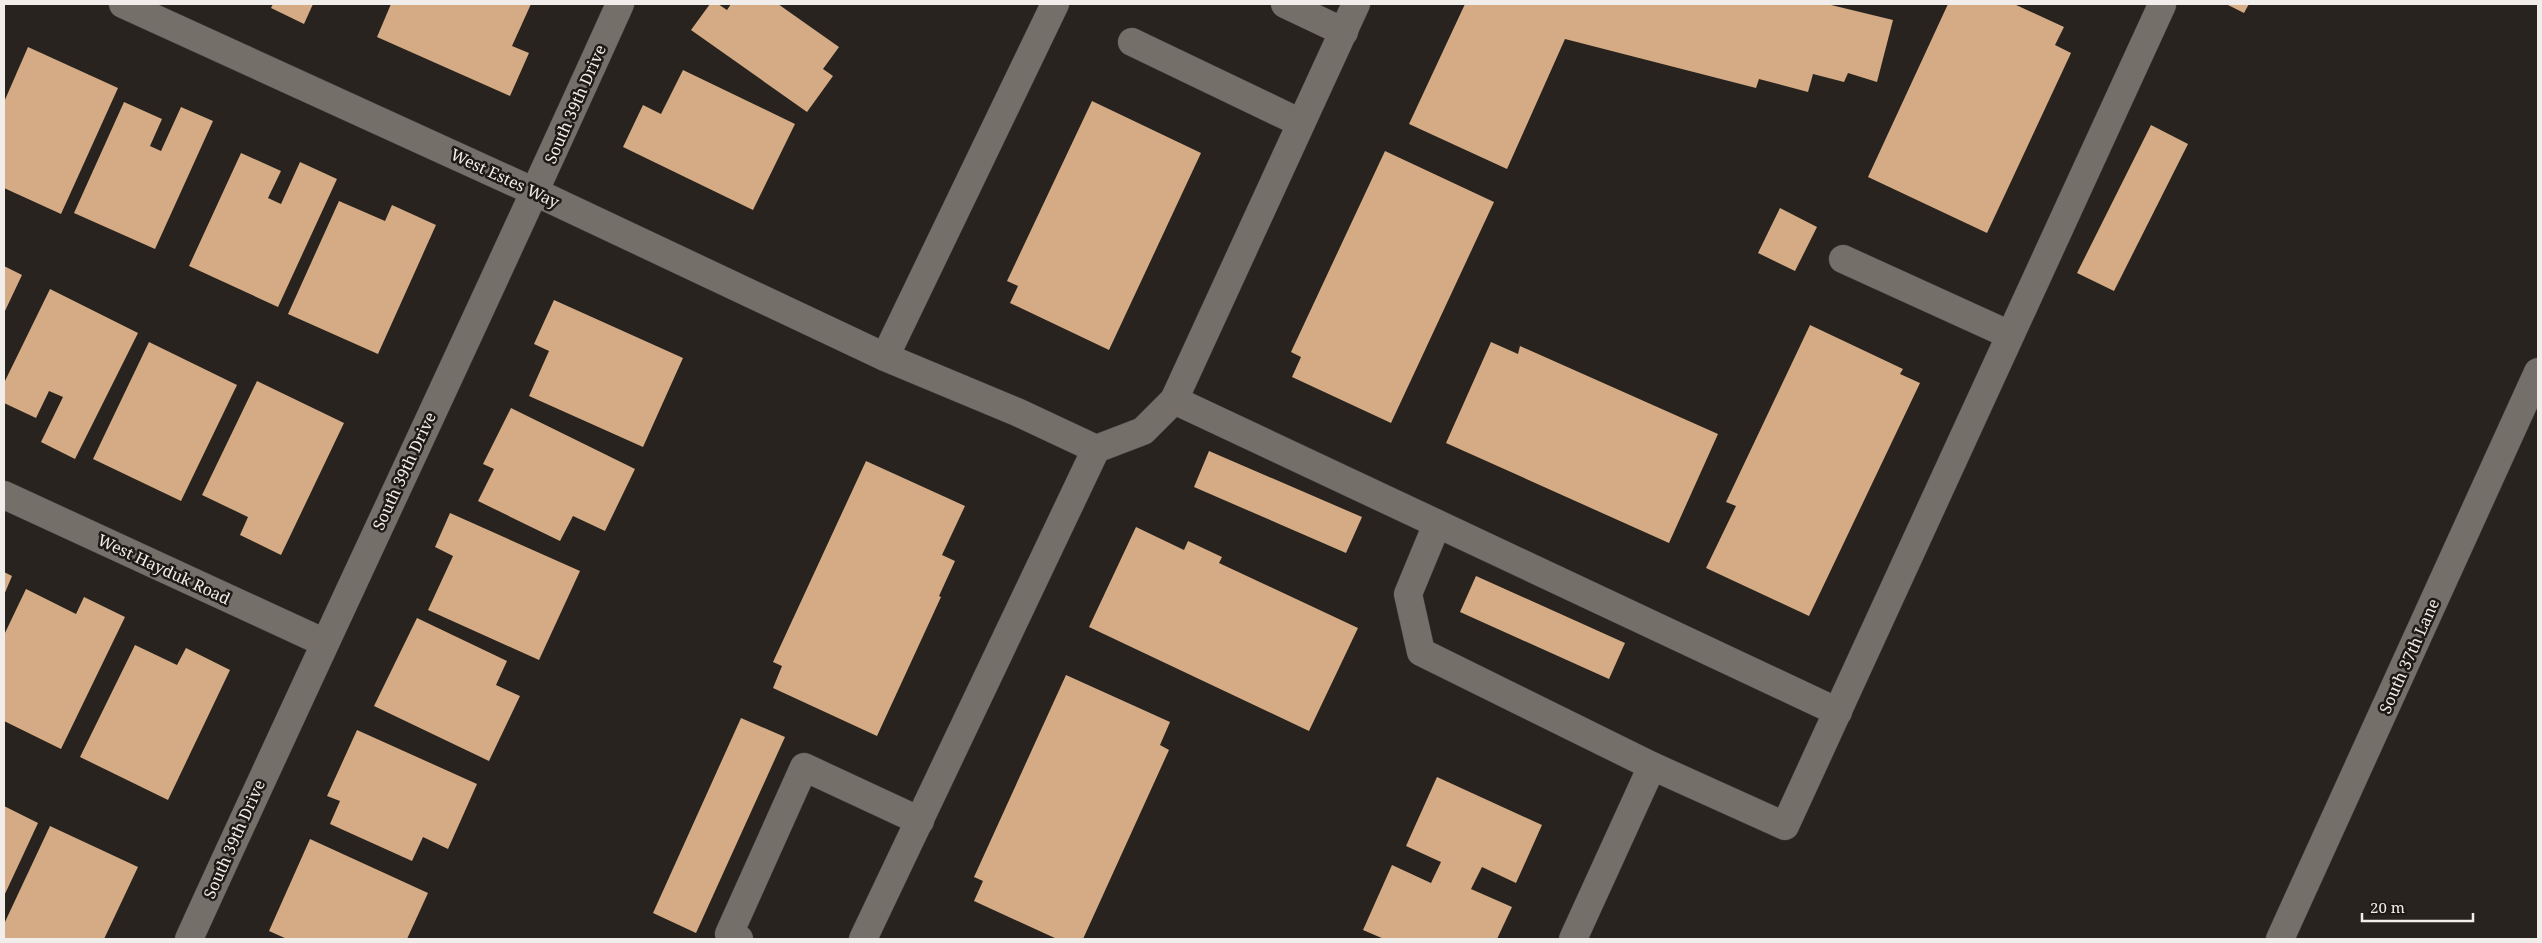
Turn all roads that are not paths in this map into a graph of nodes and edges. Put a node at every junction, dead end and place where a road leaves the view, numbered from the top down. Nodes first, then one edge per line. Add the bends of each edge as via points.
1 (123, 4) edge
2 (620, 4) edge
3 (1055, 4) edge
4 (1284, 4) edge
5 (1356, 4) edge
6 (2161, 4) edge
7 (1344, 32) junction
8 (1132, 42) dead end
9 (1301, 123) junction
10 (535, 192) junction
11 (1843, 259) dead end
12 (2010, 335) junction
13 (885, 357) junction
14 (2538, 372) edge
15 (1174, 400) junction
16 (1096, 449) junction
17 (4, 495) edge
18 (1437, 524) junction
19 (323, 642) junction
20 (1838, 712) junction
21 (1652, 766) junction
22 (920, 820) junction
23 (189, 939) edge
24 (739, 939) edge
25 (863, 939) edge
26 (1573, 939) edge
27 (2280, 939) edge

1 - 10 street, West Estes Way
2 - 10 street, South 39th Drive
3 - 13 street
4 - 7 street
5 - 7 street
6 - 12 street
7 - 9 street
8 - 9 street
9 - 15 street
10 - 13 street, West Estes Way
10 - 19 street, South 39th Drive
11 - 12 street
12 - 20 street
13 - 16 street, West Estes Way
14 - 27 street, South 37th Lane
15 - 16 street via 1143,431
15 - 18 street
16 - 22 street
17 - 19 street, West Hayduk Road
18 - 20 street
18 - 21 street via 1408,594 1421,652
19 - 23 street, South 39th Drive
20 - 21 street via 1785,826
21 - 26 street
22 - 24 street via 804,767 729,934
22 - 25 street

